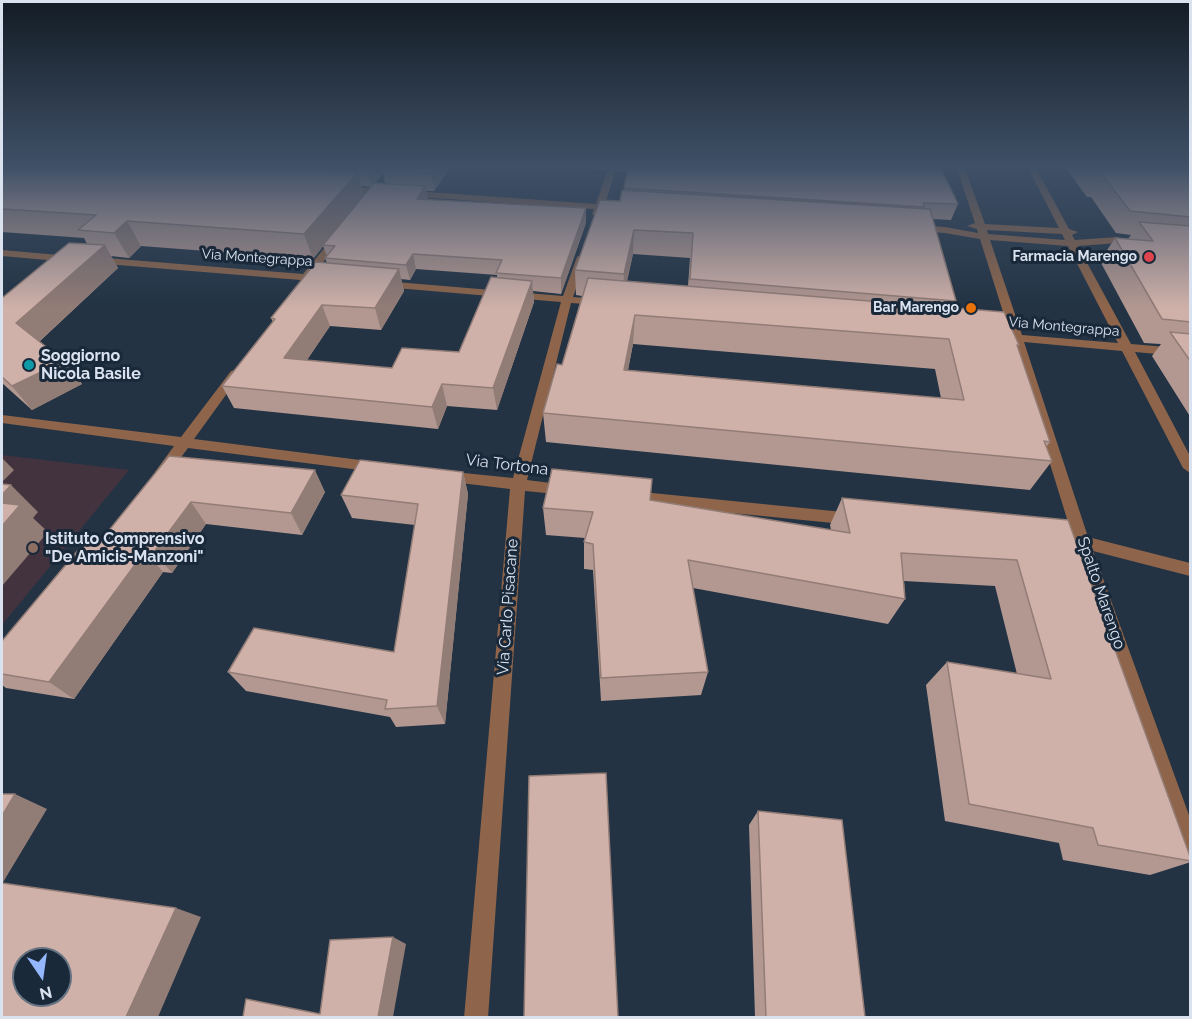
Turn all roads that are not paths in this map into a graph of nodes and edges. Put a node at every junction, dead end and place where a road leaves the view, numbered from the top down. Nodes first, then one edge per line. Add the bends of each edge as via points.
1 (597, 214) edge
2 (976, 214) edge
3 (1055, 214) edge
4 (980, 225) junction
5 (347, 226) edge
6 (909, 228) edge
7 (945, 230) junction
8 (1065, 231) junction
9 (984, 237) junction
10 (1071, 243) junction
11 (2, 253) edge
12 (306, 277) junction
13 (342, 280) edge
14 (377, 283) edge
15 (293, 295) edge
16 (567, 299) junction
17 (614, 303) edge
18 (982, 335) edge
19 (1018, 338) junction
20 (1127, 348) junction
21 (1191, 353) edge
22 (246, 360) edge
23 (2, 419) edge
24 (185, 442) junction
25 (387, 468) edge
26 (1191, 468) edge
27 (435, 475) edge
28 (156, 480) edge
29 (518, 485) junction
30 (577, 491) edge
31 (612, 495) edge
32 (870, 520) edge
33 (1047, 538) edge
34 (1082, 542) junction
35 (1191, 570) edge
36 (1191, 846) edge
37 (476, 1017) edge

1 - 16 street, Via Carlo Pisacane
2 - 4 street, Spalto Marengo
3 - 8 street
4 - 7 street
4 - 8 street
4 - 9 street, Spalto Marengo
5 - 12 street
6 - 7 street
7 - 9 street
8 - 10 street
8 - 10 street via 1121,241
9 - 10 street
9 - 19 street, Spalto Marengo
10 - 20 street
11 - 12 street, Via Montegrappa
12 - 13 street, Via Montegrappa
12 - 15 street
14 - 16 street
16 - 17 street
16 - 29 street, Via Carlo Pisacane
18 - 19 street, Via Montegrappa
19 - 20 street, Via Montegrappa
19 - 34 street, Spalto Marengo
20 - 21 street, Via Montegrappa
20 - 26 street
22 - 24 street
23 - 24 street
24 - 25 street
24 - 28 street
27 - 29 street, Via Tortona
29 - 30 street, Via Tortona
29 - 37 street, Via Carlo Pisacane
31 - 32 street
33 - 34 street
34 - 35 street
34 - 36 street, Spalto Marengo

